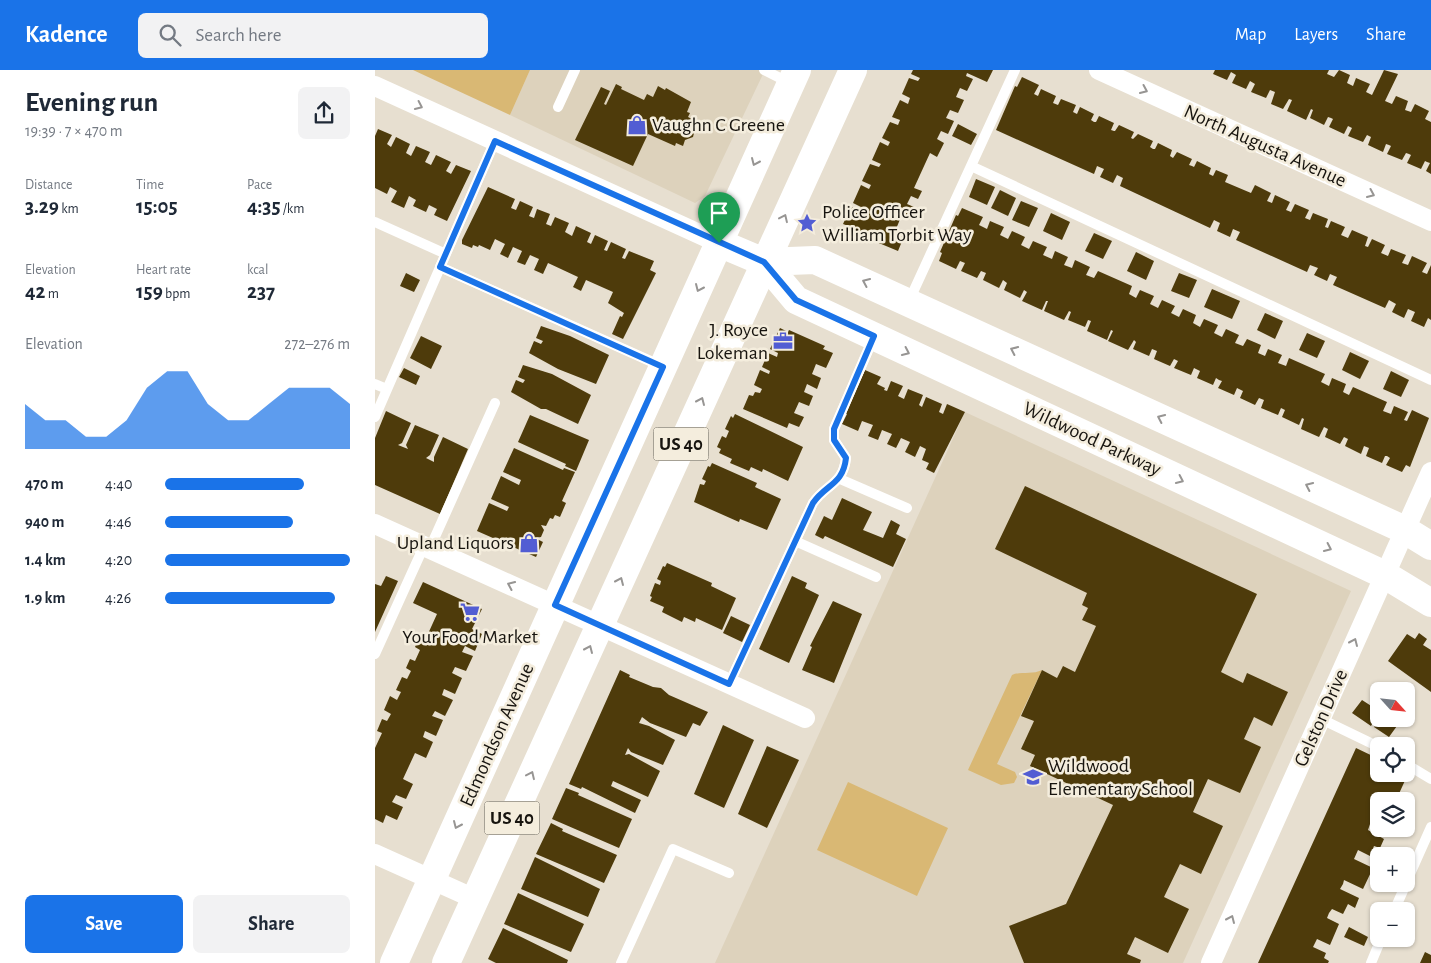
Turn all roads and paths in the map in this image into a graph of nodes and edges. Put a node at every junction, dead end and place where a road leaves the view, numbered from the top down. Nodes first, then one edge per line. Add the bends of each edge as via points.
1 (575, 70) edge
2 (764, 70) edge
3 (853, 70) edge
4 (1015, 70) edge
5 (1099, 70) edge
6 (794, 76) edge
7 (375, 86) edge
8 (558, 107) dead end
9 (495, 141) junction
10 (971, 166) junction
11 (1431, 221) edge
12 (375, 222) edge
13 (719, 243) junction
14 (446, 254) junction
15 (764, 262) junction
16 (440, 267) junction
17 (908, 302) junction
18 (874, 336) junction
19 (663, 367) junction
20 (1431, 380) edge
21 (375, 384) edge
22 (387, 389) junction
23 (495, 403) dead end
24 (375, 417) edge
25 (1431, 472) edge
26 (839, 479) junction
27 (907, 508) dead end
28 (375, 524) edge
29 (1405, 530) junction
30 (795, 541) junction
31 (1431, 546) edge
32 (427, 547) junction
33 (1385, 574) junction
34 (876, 577) dead end
35 (1431, 603) edge
36 (555, 605) junction
37 (599, 625) junction
38 (375, 654) edge
39 (729, 684) junction
40 (805, 718) dead end
41 (1321, 719) junction
42 (1370, 743) edge
43 (1415, 769) edge
44 (1431, 778) edge
45 (1431, 827) edge
46 (375, 854) edge
47 (1415, 863) edge
48 (729, 873) dead end
49 (432, 880) junction
50 (475, 899) junction
51 (1378, 947) edge
52 (394, 963) edge
53 (446, 963) edge
54 (621, 963) edge
55 (1211, 963) edge
56 (1371, 963) edge

1 - 8 lane
2 - 6 lane
15 -> 3 main road, US 40
4 - 10 lane
5 -> 11 street, North Augusta Avenue
6 -> 13 main road, Edmondson Avenue / US 40
7 -> 9 street, Wildwood Parkway
9 - 13 street, Wildwood Parkway
9 - 14 lane
10 - 17 lane
10 - 20 lane
12 - 14 lane
13 - 15 main road, Wildwood Parkway
13 -> 19 main road, Edmondson Avenue / US 40
14 - 16 lane
17 -> 15 main road, Wildwood Parkway via 815,260
15 - 18 main road, Wildwood Parkway via 796,300
37 -> 15 main road, US 40
16 - 19 lane
16 - 22 lane
29 -> 17 main road, Wildwood Parkway
18 - 26 lane via 834,429 834,440 846,458
18 -> 33 main road, Wildwood Parkway
19 - 36 main road, Edmondson Avenue / US 40
21 - 22 lane
22 - 24 lane
23 - 32 lane
25 - 29 street, Gelston Drive
26 - 27 lane
26 - 30 lane via 821,491
28 - 32 street
29 - 31 main road, Wildwood Parkway
29 - 33 street, Gelston Drive
30 - 34 lane
30 - 39 lane
36 -> 32 street
32 - 38 lane
33 - 35 main road, Wildwood Parkway
41 -> 33 street, Gelston Drive
36 - 37 street
36 -> 49 main road, Edmondson Avenue / US 40
37 - 39 street
50 -> 37 main road, US 40
39 - 40 street
41 - 42 lane
55 -> 41 street, Gelston Drive
43 - 44 lane
45 - 47 lane
46 - 49 street
48 - 54 lane via 673,849
49 - 50 street
49 - 52 main road, Edmondson Avenue / US 40
50 - 53 main road, US 40
51 - 56 lane

